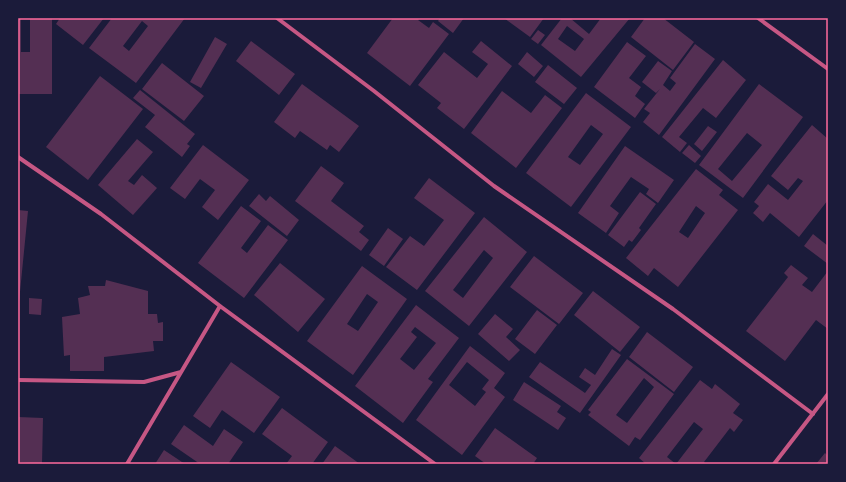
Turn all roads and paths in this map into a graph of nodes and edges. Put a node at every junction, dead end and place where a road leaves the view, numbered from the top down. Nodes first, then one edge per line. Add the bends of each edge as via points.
1 (278, 18) edge
2 (758, 18) edge
3 (828, 69) edge
4 (18, 156) edge
5 (220, 306) junction
6 (181, 372) junction
7 (18, 380) edge
8 (828, 394) edge
9 (813, 414) junction
10 (127, 464) edge
11 (435, 464) edge
12 (774, 464) edge

1 - 9 street via 494,186 673,310
2 - 3 street
4 - 5 street via 101,214
5 - 6 street
5 - 11 street
6 - 7 street via 144,382
6 - 10 street
8 - 9 street
9 - 12 street

